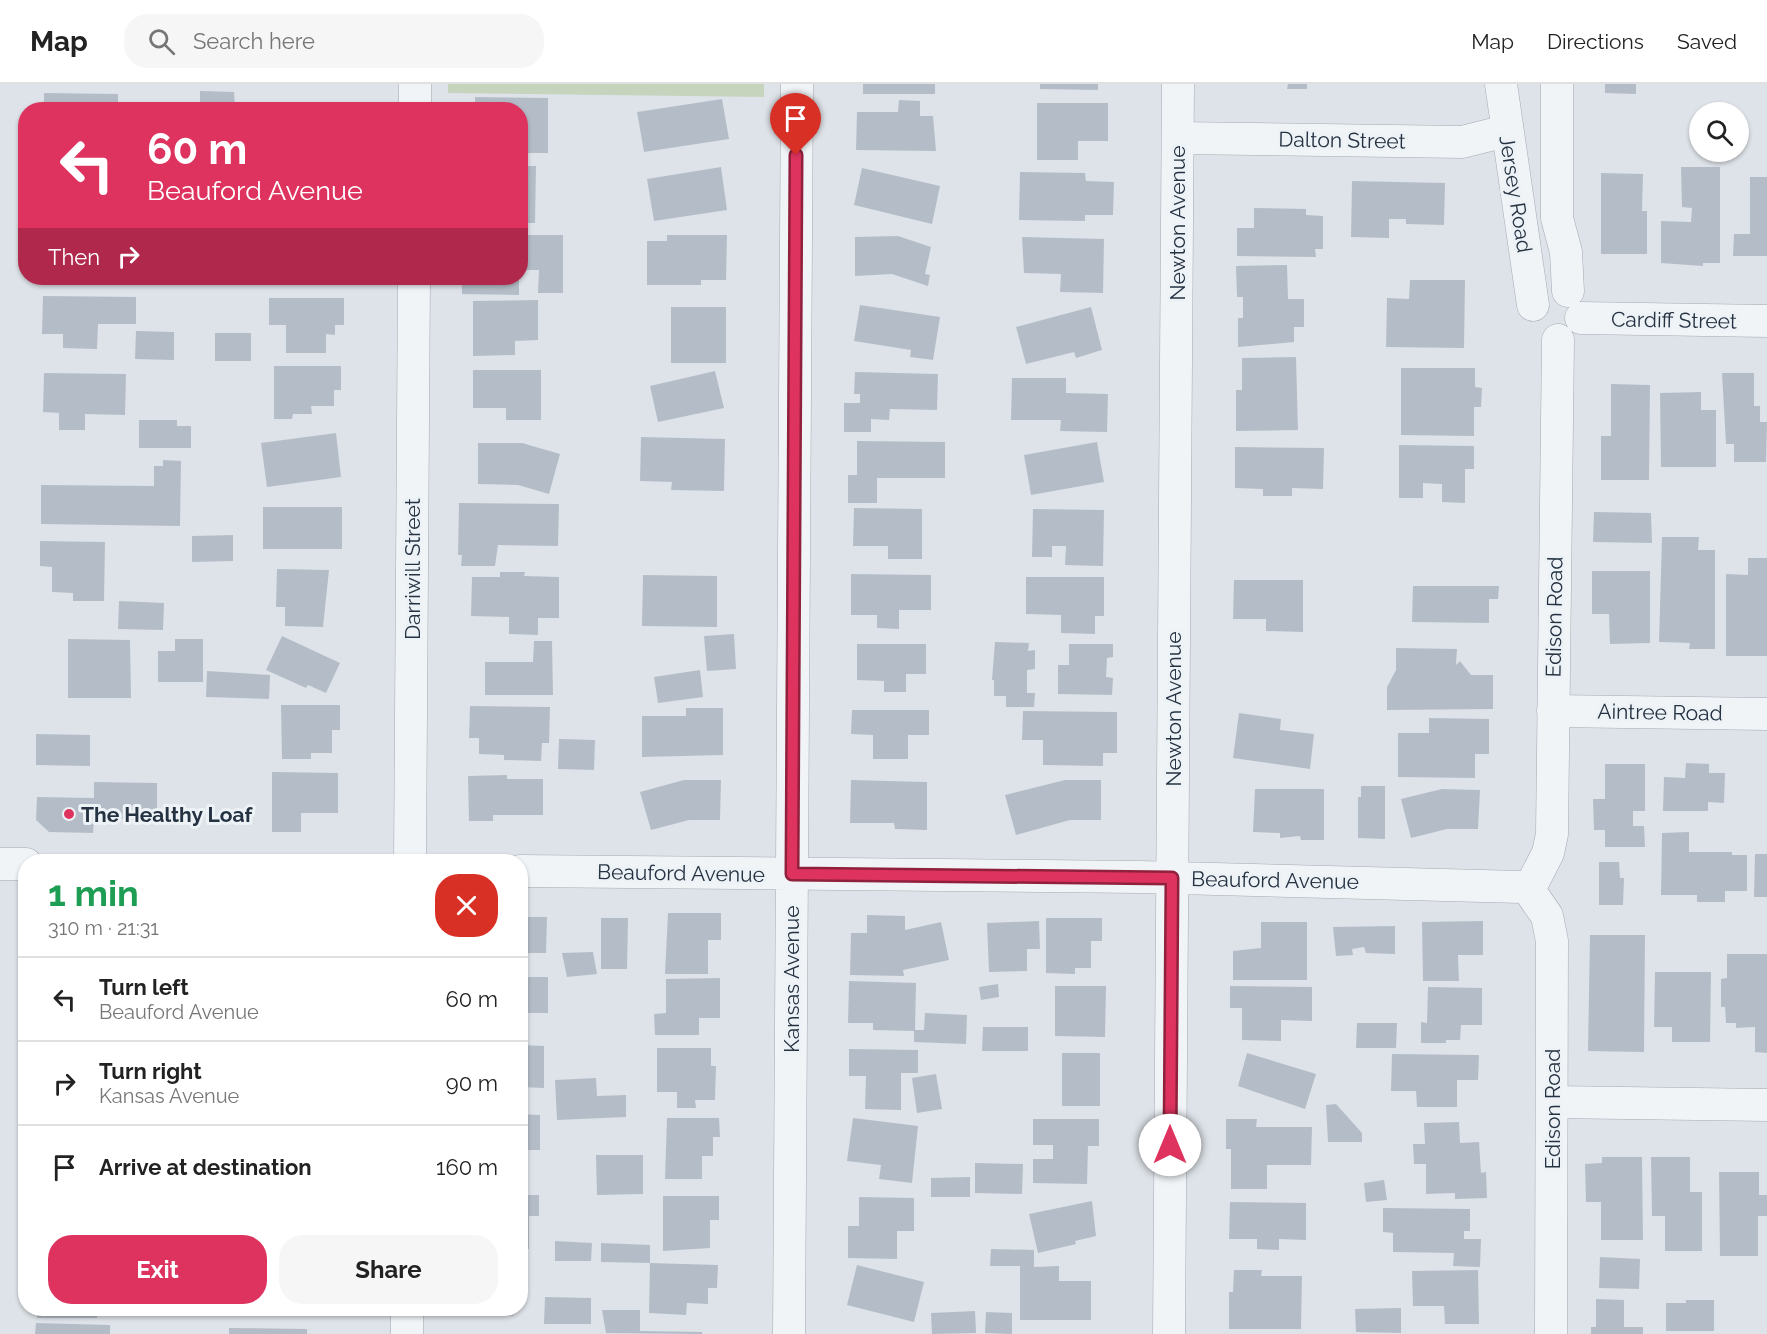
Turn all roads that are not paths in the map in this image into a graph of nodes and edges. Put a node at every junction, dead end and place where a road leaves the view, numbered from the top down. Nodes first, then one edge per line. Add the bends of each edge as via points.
1 (415, 84) edge
2 (797, 84) edge
3 (1178, 84) edge
4 (1501, 84) edge
5 (1557, 84) edge
6 (415, 102) edge
7 (1506, 131) junction
8 (1178, 138) junction
9 (414, 285) edge
10 (1533, 304) junction
11 (1574, 305) junction
12 (1767, 321) edge
13 (1557, 340) junction
14 (1553, 711) junction
15 (1767, 714) edge
16 (410, 854) edge
17 (0, 864) edge
18 (18, 864) edge
19 (528, 871) edge
20 (792, 874) junction
21 (1172, 878) junction
22 (1527, 889) junction
23 (1552, 1102) junction
24 (1767, 1105) edge
25 (407, 1316) edge
26 (407, 1334) edge
27 (789, 1334) edge
28 (1169, 1334) edge
29 (1551, 1334) edge

1 - 6 street
2 - 20 street, Kansas Avenue
3 - 8 street, Newton Avenue
4 - 7 street, Jersey Road
5 - 11 street via 1557,218
7 - 8 street, Dalton Street via 1462,142
7 - 10 street, Jersey Road
8 - 21 street, Newton Avenue
9 - 16 street, Darriwill Street
10 - 11 street via 1543,292 1560,289
10 - 13 street via 1530,313 1535,329 1541,336
11 - 12 street, Cardiff Street
11 - 13 street via 1574,333
13 - 14 street, Edison Road
14 - 15 street, Aintree Road
14 - 22 street, Edison Road via 1552,834 1548,853
17 - 18 street
19 - 20 street, Beauford Avenue
20 - 21 street, Beauford Avenue
20 - 27 street, Kansas Avenue
21 - 22 street, Beauford Avenue
21 - 28 street, Newton Avenue
22 - 23 street, Edison Road via 1547,916 1552,941
23 - 24 street
23 - 29 street, Edison Road
25 - 26 street

